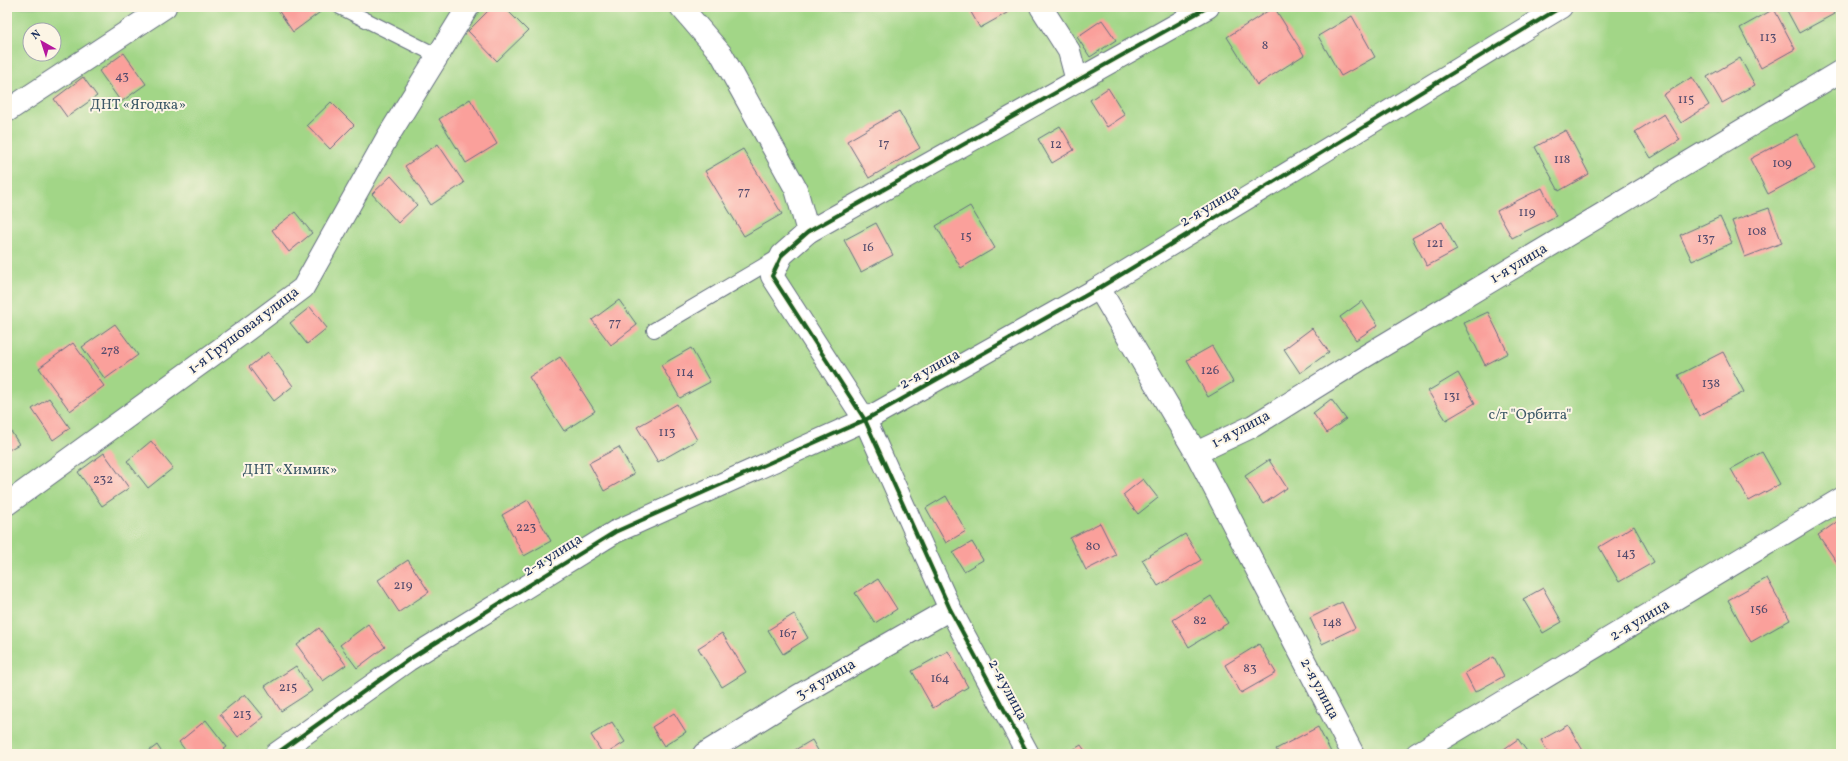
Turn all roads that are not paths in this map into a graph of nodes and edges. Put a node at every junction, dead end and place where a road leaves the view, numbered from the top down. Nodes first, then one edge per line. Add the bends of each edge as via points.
1 (165, 7) edge
2 (340, 7) edge
3 (468, 7) edge
4 (681, 7) edge
5 (1041, 7) edge
6 (1208, 7) edge
7 (1562, 7) edge
8 (438, 56) junction
9 (1841, 71) edge
10 (1077, 81) junction
11 (7, 111) edge
12 (808, 232) junction
13 (782, 255) junction
14 (1099, 288) junction
15 (654, 330) dead end
16 (865, 420) junction
17 (1196, 453) junction
18 (1841, 499) edge
19 (7, 504) edge
20 (950, 609) junction
21 (276, 754) edge
22 (704, 754) edge
23 (1028, 754) edge
24 (1353, 754) edge
25 (1417, 754) edge

1 - 11 street
2 - 8 lane
3 - 8 street, 1-я Грушовая улица
4 - 12 street via 722,55 796,189
5 - 10 street via 1068,52
6 - 10 street, 2-я улица
7 - 14 street, 2-я улица
8 - 19 street, 1-я Грушовая улица via 387,138 303,288
9 - 17 street, 1-я улица via 1253,426
10 - 12 street, 2-я улица
12 - 13 street, 2-я улица
13 - 15 lane
13 - 16 street, 2-я улица via 772,276
14 - 16 street, 2-я улица
14 - 17 street, 2-я улица
16 - 20 street, 2-я улица
16 - 21 street, 2-я улица via 615,532 408,660
17 - 24 street, 2-я улица
18 - 25 street, 2-я улица
20 - 22 street, 3-я улица via 798,696
20 - 23 street, 2-я улица

